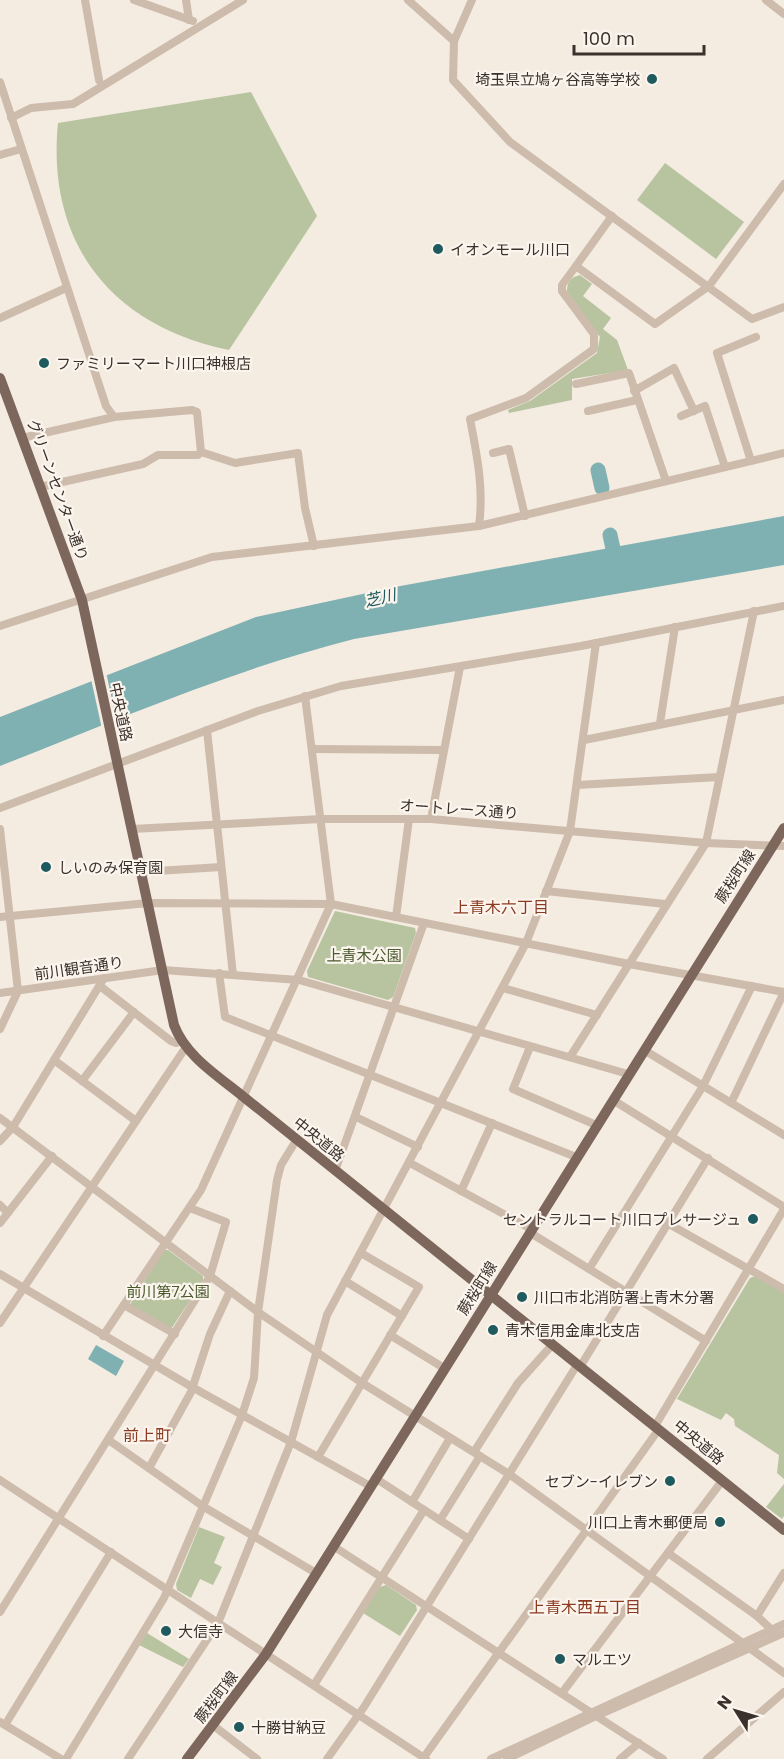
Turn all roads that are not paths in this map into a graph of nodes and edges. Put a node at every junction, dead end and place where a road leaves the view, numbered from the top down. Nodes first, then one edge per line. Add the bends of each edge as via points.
1 (85, 0) edge
2 (134, 0) edge
3 (160, 0) edge
4 (186, 0) edge
5 (243, 0) edge
6 (408, 0) edge
7 (472, 0) edge
8 (766, 0) edge
9 (162, 10) junction
10 (784, 14) edge
11 (454, 41) junction
12 (99, 80) dead end
13 (0, 82) edge
14 (11, 117) junction
15 (21, 149) junction
16 (0, 155) edge
17 (784, 184) edge
18 (612, 216) junction
19 (576, 266) junction
20 (709, 286) junction
21 (66, 288) junction
22 (784, 307) edge
23 (0, 318) edge
24 (756, 337) dead end
25 (0, 378) edge
26 (576, 384) dead end
27 (636, 395) junction
28 (588, 411) dead end
29 (694, 411) junction
30 (681, 416) dead end
31 (114, 417) junction
32 (22, 438) junction
33 (201, 452) junction
34 (493, 453) dead end
35 (784, 453) edge
36 (751, 461) junction
37 (726, 467) junction
38 (666, 481) junction
39 (40, 488) junction
40 (525, 516) junction
41 (479, 526) junction
42 (314, 546) junction
43 (82, 600) junction
44 (784, 606) edge
45 (754, 611) junction
46 (85, 614) joint
47 (0, 626) edge
48 (675, 627) junction
49 (596, 643) junction
50 (460, 667) junction
51 (305, 696) junction
52 (784, 700) edge
53 (733, 708) junction
54 (660, 723) junction
55 (207, 730) junction
56 (584, 740) junction
57 (312, 749) junction
58 (444, 750) junction
59 (117, 763) junction
60 (719, 777) junction
61 (577, 785) junction
62 (0, 808) edge
63 (321, 819) junction
64 (409, 819) junction
65 (431, 819) junction
66 (215, 824) junction
67 (784, 828) edge
68 (0, 829) edge
69 (132, 829) junction
70 (570, 831) junction
71 (706, 843) junction
72 (779, 846) edge
73 (221, 867) junction
74 (141, 872) junction
75 (546, 891) junction
76 (148, 903) junction
77 (226, 903) junction
78 (331, 904) junction
79 (665, 904) junction
80 (11, 916) junction
81 (0, 917) edge
82 (396, 917) junction
83 (424, 923) junction
84 (526, 943) junction
85 (629, 964) junction
86 (163, 970) junction
87 (219, 974) junction
88 (233, 975) junction
89 (691, 976) junction
90 (298, 980) junction
91 (102, 982) junction
92 (752, 986) junction
93 (503, 988) junction
94 (18, 991) junction
95 (784, 992) edge
96 (0, 993) edge
97 (393, 1008) junction
98 (134, 1012) junction
99 (597, 1015) junction
100 (0, 1029) edge
101 (480, 1033) junction
102 (274, 1036) junction
103 (184, 1044) junction
104 (530, 1047) junction
105 (644, 1050) junction
106 (570, 1057) junction
107 (54, 1060) junction
108 (628, 1074) junction
109 (371, 1075) junction
110 (82, 1081) junction
111 (703, 1086) junction
112 (245, 1098) junction
113 (613, 1100) junction
114 (441, 1103) junction
115 (731, 1103) junction
116 (356, 1117) junction
117 (0, 1118) edge
118 (136, 1121) junction
119 (492, 1124) junction
120 (596, 1125) junction
121 (13, 1127) junction
122 (784, 1135) edge
123 (672, 1136) junction
124 (297, 1139) junction
125 (0, 1141) edge
126 (418, 1147) junction
127 (52, 1156) junction
128 (576, 1157) junction
129 (708, 1158) junction
130 (410, 1163) junction
131 (335, 1171) junction
132 (90, 1188) junction
133 (461, 1191) junction
134 (0, 1205) edge
135 (190, 1208) junction
136 (784, 1208) edge
137 (383, 1209) junction
138 (8, 1213) junction
139 (0, 1223) edge
140 (669, 1224) junction
141 (530, 1231) junction
142 (165, 1243) junction
143 (361, 1253) junction
144 (750, 1268) junction
145 (589, 1269) junction
146 (0, 1274) edge
147 (210, 1276) junction
148 (345, 1281) junction
149 (22, 1289) junction
150 (784, 1289) edge
151 (230, 1291) junction
152 (626, 1293) junction
153 (491, 1295) junction
154 (124, 1305) junction
155 (258, 1312) junction
156 (402, 1316) junction
157 (0, 1323) edge
158 (175, 1334) junction
159 (390, 1335) junction
160 (103, 1336) junction
161 (706, 1341) junction
162 (552, 1345) junction
163 (318, 1352) junction
164 (155, 1366) junction
165 (579, 1366) junction
166 (444, 1368) junction
167 (363, 1383) junction
168 (192, 1388) junction
169 (242, 1415) junction
170 (415, 1416) junction
171 (657, 1427) junction
172 (450, 1438) junction
173 (110, 1441) junction
174 (291, 1442) junction
175 (477, 1454) junction
176 (318, 1456) junction
177 (149, 1468) junction
178 (509, 1474) junction
179 (722, 1481) junction
180 (373, 1482) junction
181 (1, 1483) edge
182 (412, 1502) junction
183 (204, 1507) junction
184 (424, 1510) junction
185 (58, 1518) junction
186 (440, 1520) junction
187 (586, 1530) junction
188 (784, 1530) edge
189 (255, 1536) junction
190 (469, 1539) junction
191 (333, 1546) junction
192 (111, 1552) junction
193 (668, 1553) junction
194 (316, 1573) junction
195 (784, 1573) edge
196 (382, 1577) junction
197 (650, 1577) junction
198 (168, 1589) junction
199 (427, 1605) junction
200 (0, 1612) edge
201 (757, 1616) junction
202 (218, 1623) junction
203 (784, 1624) edge
204 (778, 1633) edge
205 (746, 1646) junction
206 (498, 1652) junction
207 (266, 1654) junction
208 (784, 1673) edge
209 (314, 1685) junction
210 (784, 1692) edge
211 (562, 1694) junction
212 (357, 1713) junction
213 (593, 1714) junction
214 (2, 1723) edge
215 (214, 1726) junction
216 (533, 1743) junction
217 (639, 1743) junction
218 (425, 1758) edge
219 (63, 1759) edge
220 (128, 1759) edge
221 (188, 1759) edge
222 (257, 1759) edge
223 (327, 1759) edge
224 (491, 1759) edge
225 (507, 1759) edge
226 (530, 1759) edge
227 (620, 1759) edge
228 (663, 1759) edge
229 (707, 1759) edge

1 - 12 street
2 - 9 street
3 - 9 street
4 - 9 street via 191,20
5 - 14 street via 73,104 31,108
6 - 11 street
7 - 11 street
8 - 10 street
11 - 18 street via 453,80 510,142
13 - 14 street
14 - 15 street
15 - 16 street
15 - 21 street
17 - 20 street
18 - 19 street
18 - 20 street
19 - 20 street via 655,324
19 - 41 street via 562,291 594,334 594,349 526,398 470,419 480,473
20 - 22 street via 752,319
21 - 23 street
21 - 31 street via 106,406
24 - 36 street via 717,353
25 - 32 main road, グリーンセンター通り
26 - 27 street via 628,373
27 - 28 street
27 - 29 street via 674,368
27 - 38 street
29 - 30 street
29 - 37 street via 705,406
31 - 32 street
31 - 33 street via 197,412
32 - 39 main road, グリーンセンター通り
33 - 39 street via 158,456 142,464
33 - 42 street via 235,463 298,453
34 - 40 street via 509,449
35 - 36 street
36 - 37 street
37 - 38 street
38 - 40 street
39 - 43 main road, グリーンセンター通り
40 - 41 street
41 - 42 street
42 - 43 street via 212,557
43 - 46 main road, グリーンセンター通り
43 - 47 street
44 - 45 street
45 - 48 street
45 - 53 street
46 - 59 main road, 中央道路
48 - 49 street
48 - 54 street
49 - 50 street
49 - 56 street
50 - 51 street via 341,686
50 - 58 street
51 - 55 street
51 - 57 street
52 - 53 street
53 - 54 street
53 - 60 street
54 - 56 street
55 - 59 street
55 - 66 street
56 - 61 street
57 - 58 street
57 - 63 street
58 - 65 street
59 - 62 street
59 - 69 main road, 中央道路
60 - 61 street
60 - 71 street
61 - 70 street
63 - 64 street, オートレース通り
63 - 66 street, オートレース通り
63 - 78 street
64 - 65 street, オートレース通り
64 - 82 street
65 - 70 street, オートレース通り
66 - 69 street, オートレース通り
66 - 73 street
67 - 72 main road, 蕨桜町線
68 - 80 street
69 - 74 main road, 中央道路
70 - 71 street, オートレース通り
70 - 75 street
71 - 72 street, オートレース通り
71 - 79 street
72 - 89 main road, 蕨桜町線
73 - 74 street
73 - 77 street
74 - 76 main road, 中央道路
75 - 79 street
75 - 84 street
76 - 77 street
76 - 80 street
76 - 86 main road, 中央道路
77 - 78 street
77 - 88 street
78 - 82 street
78 - 90 street
79 - 85 street
80 - 81 street
80 - 94 street
82 - 83 street
83 - 84 street
83 - 97 street
84 - 85 street
84 - 93 street
85 - 89 street
85 - 99 street
86 - 87 street, 前川観音通り
86 - 91 street, 前川観音通り
86 - 103 main road, 中央道路 via 174,1025
87 - 88 street, 前川観音通り
87 - 102 street via 225,1017
88 - 90 street, 前川観音通り
89 - 92 street
89 - 105 main road, 蕨桜町線
90 - 97 street, 前川観音通り
90 - 102 street
91 - 94 street, 前川観音通り
91 - 98 street
91 - 107 street
92 - 95 street
92 - 111 street
93 - 99 street
93 - 101 street
94 - 96 street, 前川観音通り
94 - 100 street
95 - 115 street
97 - 101 street, 前川観音通り
97 - 109 street
98 - 103 street via 171,1041
98 - 110 street
99 - 106 street
101 - 104 street, 前川観音通り
101 - 114 street
102 - 109 street
102 - 112 street
103 - 112 main road, 中央道路
103 - 118 street
104 - 106 street, 前川観音通り
104 - 120 street via 513,1089
105 - 108 main road, 蕨桜町線
105 - 111 street
106 - 108 street, 前川観音通り
107 - 110 street
107 - 121 street
108 - 113 main road, 蕨桜町線
109 - 114 street
109 - 116 street
110 - 118 street
111 - 115 street
111 - 123 street
112 - 124 main road, 中央道路
112 - 135 street
113 - 120 main road, 蕨桜町線
113 - 123 street
114 - 119 street
114 - 126 street
115 - 122 street
116 - 126 street
116 - 131 street
117 - 121 street
118 - 132 street
119 - 128 street
119 - 133 street
120 - 128 main road, 蕨桜町線
121 - 125 street
121 - 127 street
123 - 129 street
123 - 145 street
124 - 131 main road, 中央道路
124 - 155 street via 277,1180
126 - 130 street
127 - 132 street
127 - 138 street
128 - 141 main road, 蕨桜町線
129 - 136 street
129 - 140 street
130 - 133 street
130 - 137 street
131 - 137 main road, 中央道路
132 - 142 street
132 - 149 street
133 - 141 street
134 - 138 street
135 - 142 street
135 - 147 street via 226,1222
136 - 144 street
137 - 143 street
137 - 153 main road, 中央道路
138 - 139 street
140 - 144 street
140 - 152 street
141 - 145 street
141 - 153 main road, 蕨桜町線
142 - 147 street
142 - 154 street
143 - 148 street
143 - 156 street via 419,1287
144 - 150 street
144 - 161 street
145 - 152 street
146 - 149 street
147 - 151 street
147 - 158 street
148 - 156 street
148 - 163 street via 327,1315
149 - 157 street
149 - 160 street
151 - 155 street
151 - 168 street
152 - 161 street
152 - 165 street
153 - 162 main road, 中央道路
153 - 166 main road, 蕨桜町線
154 - 158 street
154 - 160 street
155 - 163 street
155 - 169 street via 255,1378
156 - 159 street
158 - 164 street
159 - 166 street
159 - 167 street
160 - 164 street
161 - 171 street
162 - 165 main road, 中央道路
162 - 175 street via 518,1383
163 - 167 street
163 - 174 street
164 - 168 street
164 - 173 street
165 - 171 main road, 中央道路
165 - 178 street
166 - 170 main road, 蕨桜町線
167 - 170 street
167 - 176 street
168 - 169 street
168 - 177 street
169 - 174 street
169 - 183 street
170 - 172 street
170 - 180 main road, 蕨桜町線
171 - 179 main road, 中央道路
171 - 187 street
172 - 175 street
172 - 182 street
173 - 177 street
173 - 185 street
174 - 176 street
174 - 189 street
175 - 178 street
175 - 186 street
176 - 180 street
177 - 183 street
178 - 187 street
178 - 190 street
179 - 188 main road, 中央道路
179 - 193 street
180 - 182 street
180 - 191 main road, 蕨桜町線
181 - 185 street
182 - 184 street
183 - 189 street
183 - 198 street
184 - 186 street
184 - 196 street
185 - 192 street
185 - 200 street
186 - 190 street
187 - 197 street
187 - 206 street
189 - 194 street
189 - 202 street
190 - 199 street
191 - 194 main road, 蕨桜町線
191 - 196 street
192 - 198 street
192 - 214 street
193 - 197 street
193 - 201 street
194 - 207 main road, 蕨桜町線
195 - 201 street
196 - 199 street
196 - 209 street
197 - 205 street
197 - 211 street
198 - 202 street
198 - 219 street
199 - 206 street
199 - 212 street
201 - 204 street
202 - 207 street
202 - 220 street
203 - 204 street
204 - 205 street
205 - 208 street
205 - 213 street
206 - 211 street
206 - 218 street
207 - 209 street
207 - 215 main road, 蕨桜町線
209 - 212 street
210 - 229 street
211 - 213 street
212 - 218 street
212 - 223 street
213 - 216 street
213 - 217 street
214 - 219 street
215 - 221 main road, 蕨桜町線
215 - 222 street
216 - 224 street
216 - 225 street
216 - 226 street
217 - 227 street
217 - 228 street

